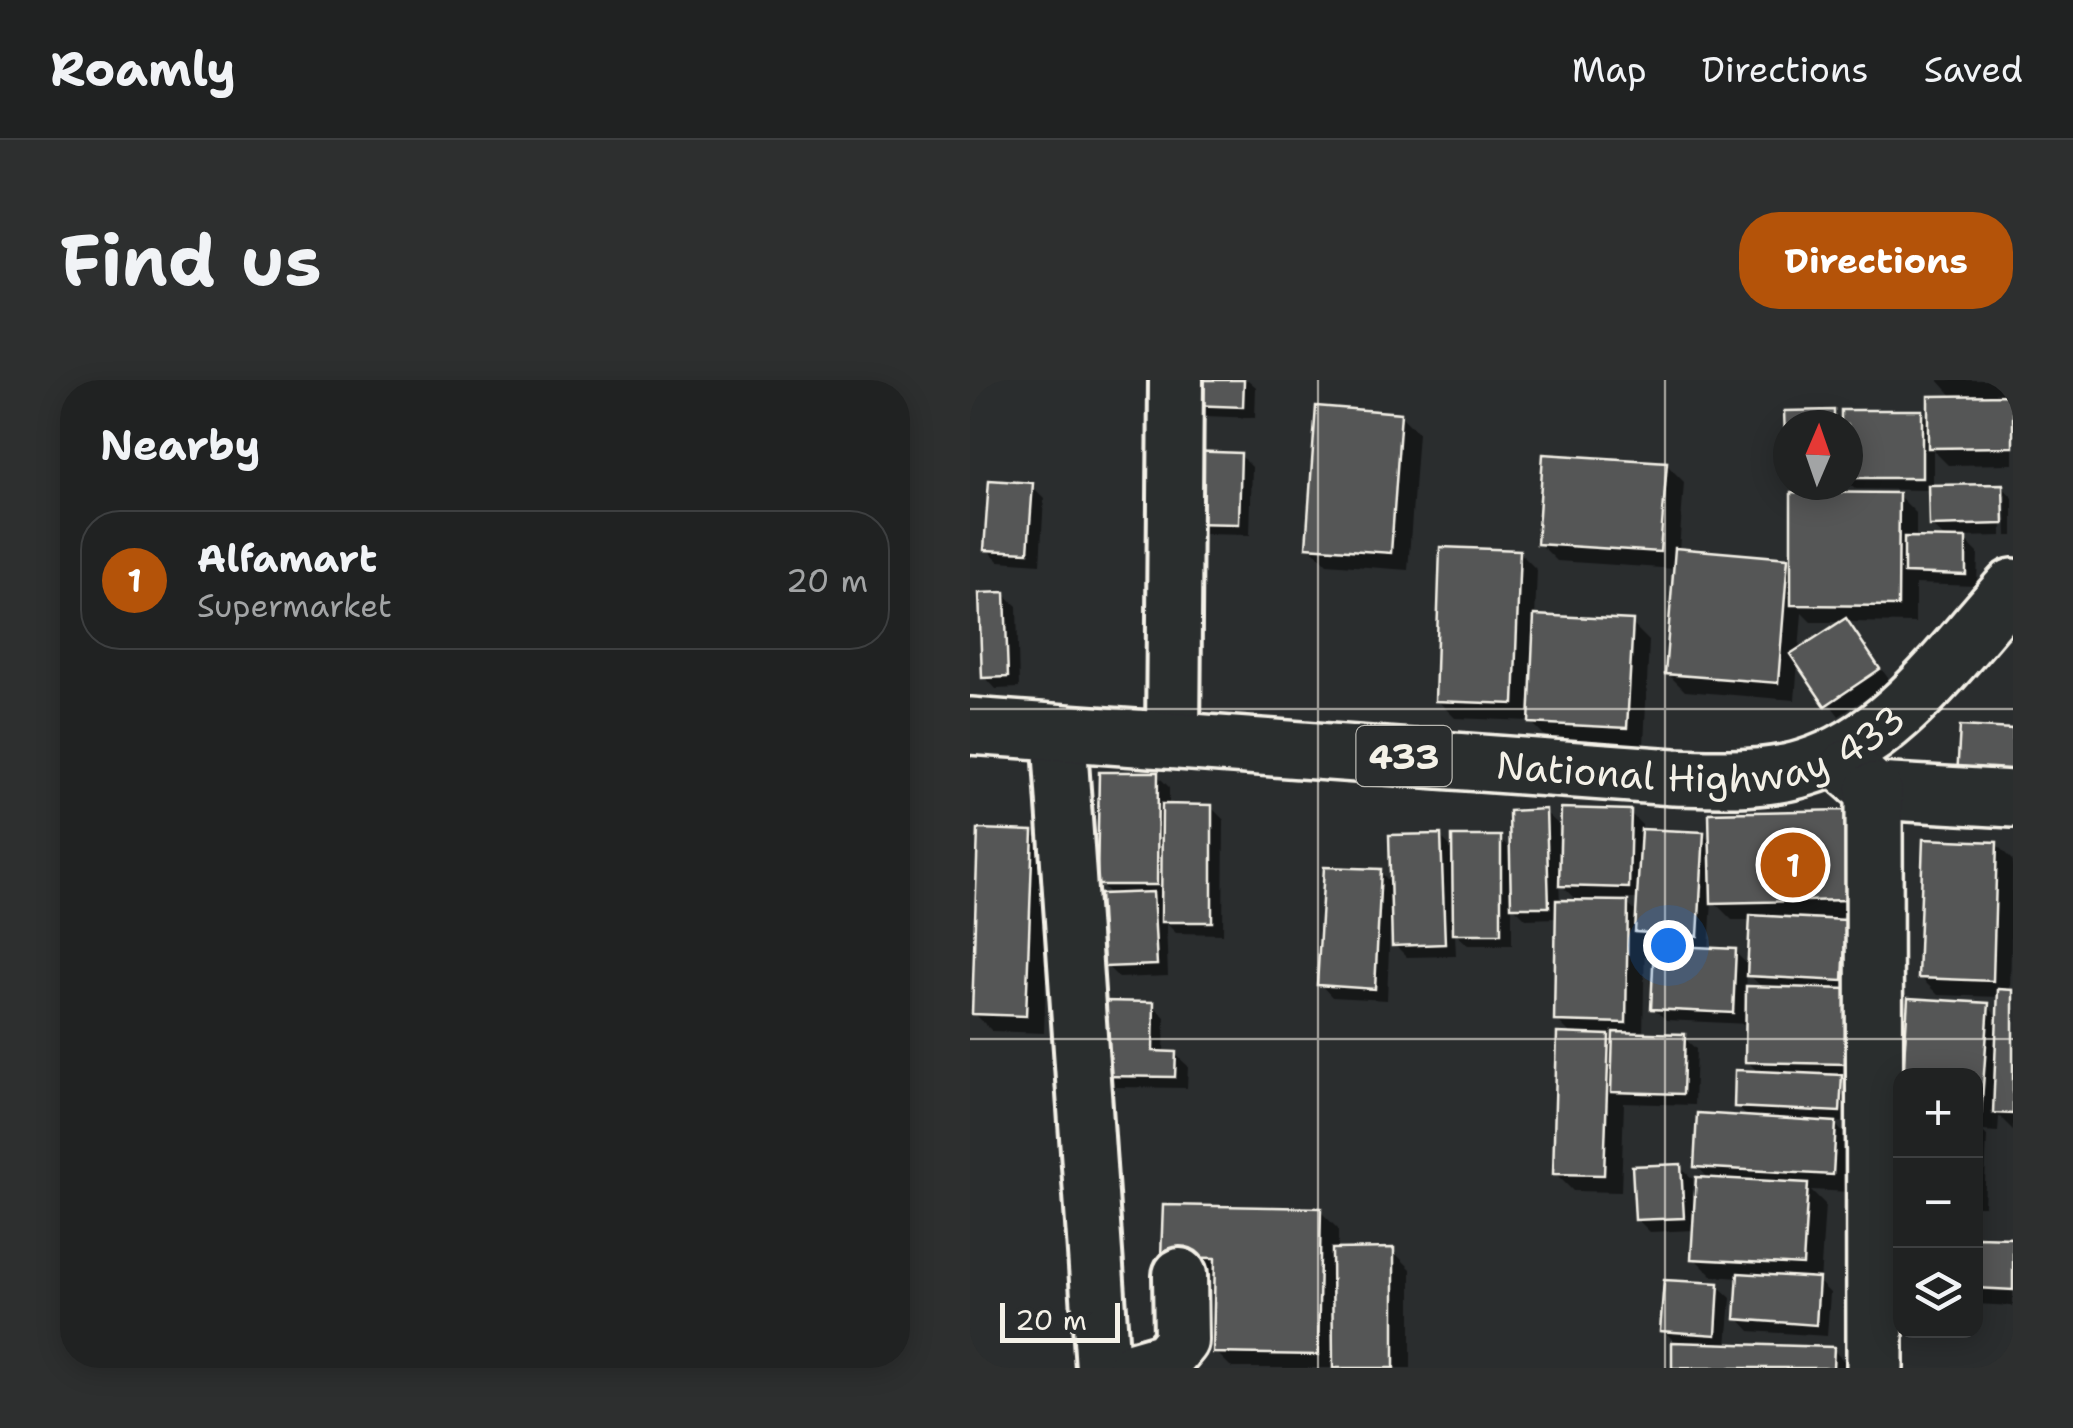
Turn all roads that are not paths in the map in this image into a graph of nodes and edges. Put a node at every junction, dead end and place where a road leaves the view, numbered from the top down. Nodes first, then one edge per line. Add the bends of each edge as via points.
1 (1176, 380) edge
2 (2013, 587) edge
3 (970, 726) edge
4 (1059, 732) junction
5 (1173, 739) junction
6 (1854, 774) junction
7 (2013, 799) edge
8 (1180, 1274) dead end
9 (1104, 1368) edge
10 (1135, 1368) edge
11 (1876, 1368) edge

1 - 5 street
2 - 6 main road, National Highway 433 / 433
3 - 4 main road, National Highway 433 / 433
4 - 5 main road, National Highway 433 / 433
4 - 9 street
5 - 6 main road, National Highway 433 / 433 via 1674,777 1736,778 1805,768
6 - 7 main road
6 - 11 main road
8 - 10 street via 1181,1341 1166,1359

